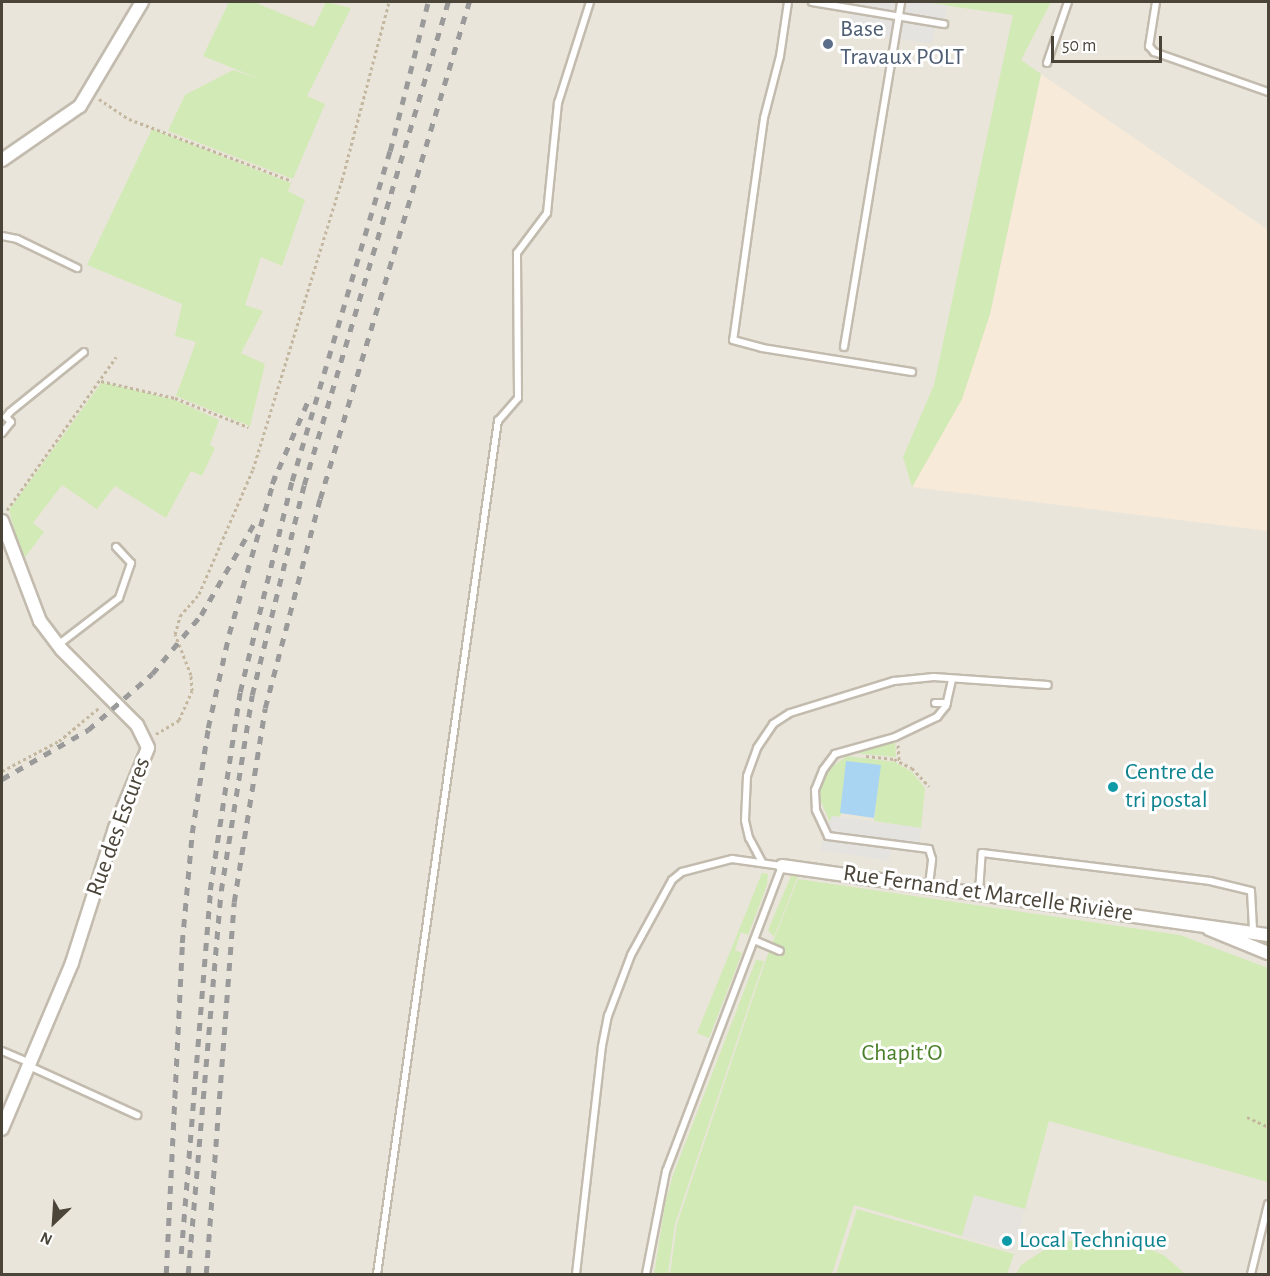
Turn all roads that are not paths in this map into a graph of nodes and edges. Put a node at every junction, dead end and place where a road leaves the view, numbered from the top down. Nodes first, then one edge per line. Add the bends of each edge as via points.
1 (142, 2) edge
2 (590, 2) edge
3 (788, 2) edge
4 (812, 2) edge
5 (901, 2) edge
6 (1068, 2) edge
7 (1156, 2) edge
8 (898, 15) junction
9 (944, 24) dead end
10 (1047, 63) dead end
11 (1269, 92) edge
12 (2, 160) edge
13 (2, 236) edge
14 (77, 268) dead end
15 (844, 347) dead end
16 (84, 352) dead end
17 (912, 372) dead end
18 (2, 433) edge
19 (4, 516) edge
20 (116, 547) dead end
21 (58, 645) junction
22 (952, 680) junction
23 (1048, 685) dead end
24 (935, 703) dead end
25 (946, 703) junction
26 (762, 862) junction
27 (782, 866) junction
28 (929, 885) junction
29 (979, 892) junction
30 (1194, 923) junction
31 (1269, 929) edge
32 (1253, 930) junction
33 (1269, 935) edge
34 (754, 940) junction
35 (780, 951) dead end
36 (1269, 953) edge
37 (2, 1052) edge
38 (29, 1065) junction
39 (137, 1115) dead end
40 (2, 1129) edge
41 (1269, 1204) edge
42 (377, 1275) edge
43 (576, 1275) edge
44 (646, 1275) edge
45 (1251, 1275) edge

1 - 12 street via 80,106
2 - 42 lane via 558,103 547,213 517,253 518,398 498,421
3 - 17 lane via 780,56 764,118 733,340
4 - 8 lane
5 - 8 lane
6 - 10 lane
7 - 11 lane via 1149,46 1154,52
8 - 9 lane
8 - 15 lane
13 - 14 lane via 17,239
16 - 18 lane via 10,412 6,417 11,422
19 - 21 street, Rue des Escures via 32,605
20 - 21 lane via 131,562 119,597
21 - 38 street, Rue des Escures via 145,737 148,748 116,828 72,963
22 - 23 lane
22 - 25 lane
22 - 26 lane via 894,681 790,713 773,724 757,748 745,796 749,838
24 - 25 lane
25 - 28 lane via 926,725 839,753 823,770 815,790 816,810 828,836 929,849
26 - 27 lane
26 - 43 lane via 732,859 682,872 672,880 631,955 608,1016 602,1046
27 - 28 street, Rue Fernand et Marcelle Rivière
27 - 34 lane
28 - 29 street, Rue Fernand et Marcelle Rivière
29 - 30 street, Rue Fernand et Marcelle Rivière
29 - 32 lane via 982,853 1210,881 1251,891
30 - 32 street, Rue Fernand et Marcelle Rivière
30 - 36 street, Rue Fernand et Marcelle Rivière
31 - 32 street
32 - 33 street, Rue Fernand et Marcelle Rivière
34 - 35 lane
34 - 44 lane via 666,1171
37 - 38 lane
38 - 39 lane
38 - 40 street, Rue des Escures
41 - 45 lane

